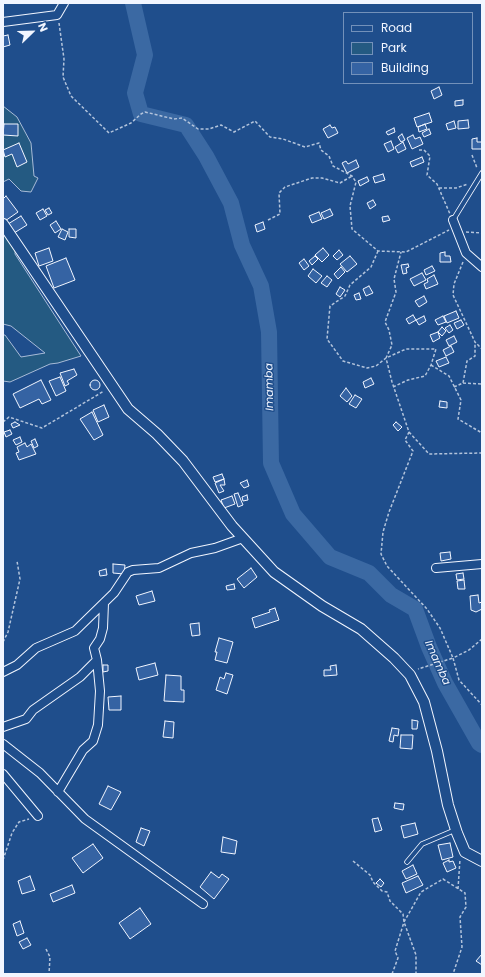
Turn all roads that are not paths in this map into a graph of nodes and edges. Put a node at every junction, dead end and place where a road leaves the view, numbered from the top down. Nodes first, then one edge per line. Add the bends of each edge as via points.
1 (64, 3) edge
2 (3, 22) edge
3 (481, 175) edge
4 (3, 224) edge
5 (455, 226) joint
6 (482, 267) edge
7 (243, 538) junction
8 (482, 564) edge
9 (436, 568) dead end
10 (104, 603) junction
11 (97, 660) junction
12 (3, 672) edge
13 (3, 727) edge
14 (3, 744) edge
15 (3, 774) edge
16 (58, 792) junction
17 (38, 816) road end
18 (456, 830) junction
19 (482, 861) edge
20 (407, 862) dead end
21 (203, 904) dead end

1 - 2 street via 58,15
3 - 5 lane
4 - 7 street via 128,409 183,461
5 - 6 street via 466,252
7 - 10 street via 191,553 159,568 128,572
7 - 18 street via 274,572 322,606 361,629 410,675 424,702
8 - 9 street
10 - 11 street via 103,628 94,648
10 - 12 street via 75,631 36,648 17,665
11 - 13 street via 80,677 33,710 26,719
11 - 16 street via 100,691 98,725 93,741 83,750
14 - 16 street via 40,773
15 - 17 street
16 - 21 street via 85,820
18 - 19 street via 465,852
18 - 20 lane via 422,844

